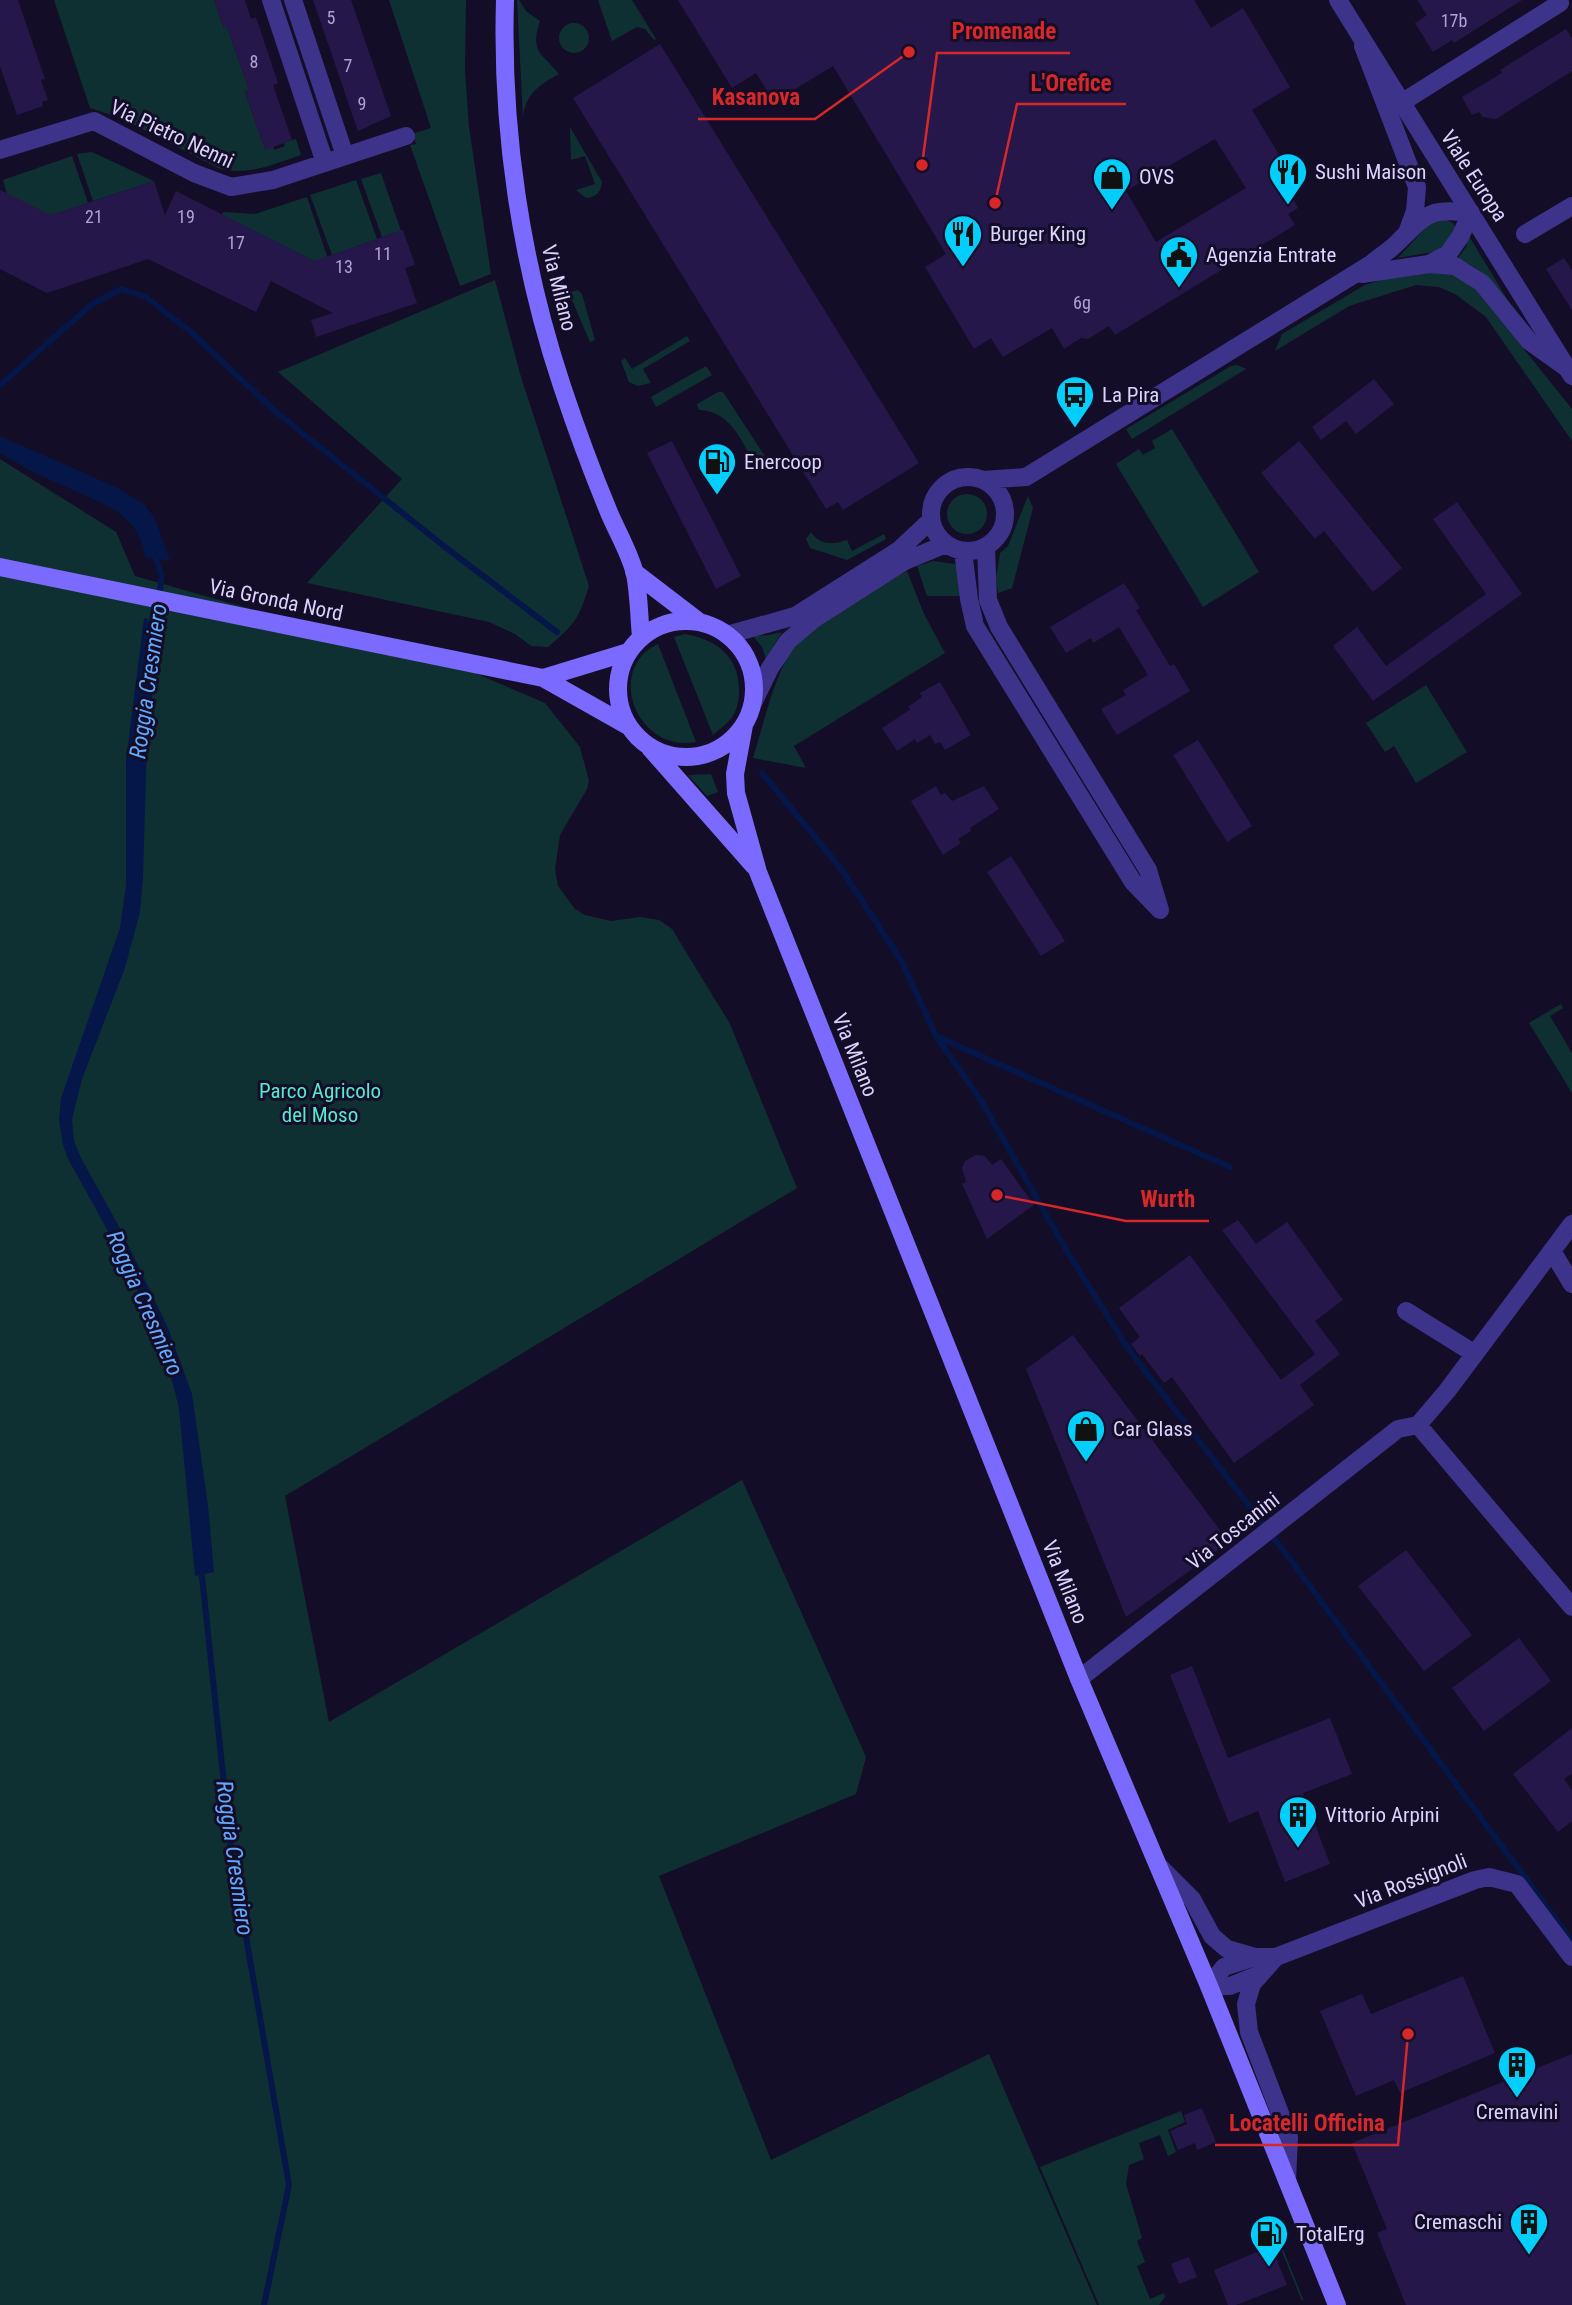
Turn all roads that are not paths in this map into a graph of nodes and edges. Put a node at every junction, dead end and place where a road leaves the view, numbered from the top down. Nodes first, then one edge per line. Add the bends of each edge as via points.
1 (271, 0) edge
2 (293, 0) edge
3 (505, 0) edge
4 (1338, 0) edge
5 (1560, 3) dead end
6 (1360, 36) junction
7 (1401, 103) junction
8 (406, 136) dead end
9 (0, 150) edge
10 (345, 156) junction
11 (325, 163) junction
12 (1572, 206) edge
13 (1471, 213) junction
14 (1408, 230) junction
15 (1525, 234) dead end
16 (1429, 264) junction
17 (1349, 278) junction
18 (1570, 372) edge
19 (1026, 477) junction
20 (983, 480) junction
21 (1005, 515) junction
22 (932, 520) junction
23 (986, 547) junction
24 (954, 548) junction
25 (0, 567) edge
26 (635, 572) junction
27 (699, 622) junction
28 (727, 635) junction
29 (641, 637) junction
30 (628, 652) junction
31 (543, 678) junction
32 (753, 703) junction
33 (1052, 711) junction
34 (1033, 721) junction
35 (744, 725) junction
36 (628, 726) junction
37 (647, 746) junction
38 (1086, 766) junction
39 (1067, 777) junction
40 (758, 872) junction
41 (1572, 1224) edge
42 (1552, 1251) junction
43 (1572, 1284) edge
44 (1406, 1311) dead end
45 (1475, 1354) junction
46 (1418, 1425) junction
47 (1572, 1608) edge
48 (1079, 1679) junction
49 (1161, 1868) junction
50 (1572, 1957) edge
51 (1265, 1962) junction
52 (1209, 1986) junction
53 (1287, 2180) junction
54 (1337, 2305) edge

1 - 11 street
2 - 10 street
3 - 26 main road, Via Milano via 514,176 536,302 593,474
4 - 6 street, Viale Europa
5 - 7 street
6 - 7 street, Viale Europa
6 - 14 street via 1417,187
7 - 13 street, Viale Europa
8 - 10 street, Via Pietro Nenni
9 - 11 street, Via Pietro Nenni via 94,121 231,187 273,180
10 - 11 street, Via Pietro Nenni
12 - 15 street
13 - 14 street via 1437,211
13 - 16 street via 1448,254
13 - 18 street, Viale Europa
14 - 17 street
16 - 17 street
16 - 18 street via 1454,266 1482,283 1529,341
17 - 19 street
19 - 20 street
19 - 21 street
20 - 21 street via 999,494
20 - 22 street via 959,478 944,486 933,502
21 - 23 street via 1000,534
22 - 24 street via 939,538
22 - 28 street via 899,550 795,616
23 - 24 street via 975,551
23 - 33 street via 988,600 999,627
24 - 32 street via 905,561 814,619 788,641
24 - 34 street via 975,626
25 - 31 main road, Via Gronda Nord
26 - 27 main road, Via Milano
26 - 29 main road, Via Milano
27 - 28 main road, Via Milano
27 - 29 main road, Via Milano via 668,623
28 - 32 main road, Via Milano via 750,665
29 - 30 main road, Via Milano
30 - 31 main road, Via Gronda Nord
30 - 36 main road, Via Milano via 617,689
31 - 36 main road, Via Gronda Nord
32 - 35 main road, Via Milano
33 - 34 street
33 - 38 street
34 - 39 street
35 - 37 main road, Via Milano via 725,745 700,756 682,758
35 - 40 main road, Via Milano via 736,793
36 - 37 main road, Via Milano
37 - 40 main road, Via Milano
38 - 39 street
38 - 39 street via 1148,870 1160,910 1133,882
40 - 48 main road, Via Milano
41 - 42 street, Via Toscanini
42 - 43 street
42 - 45 street, Via Toscanini
44 - 45 street
45 - 46 street, Via Toscanini
46 - 47 street
46 - 48 street, Via Toscanini via 1398,1429
48 - 49 main road, Via Milano
49 - 51 street via 1192,1899 1212,1936 1227,1949
49 - 52 main road, Via Milano
50 - 51 street, Via Rossignoli via 1517,1884 1489,1877
51 - 52 street, Via Rossignoli via 1230,1986
51 - 53 street via 1245,2004 1249,2032 1289,2137
52 - 53 main road, Via Milano
53 - 54 main road, Via Milano

